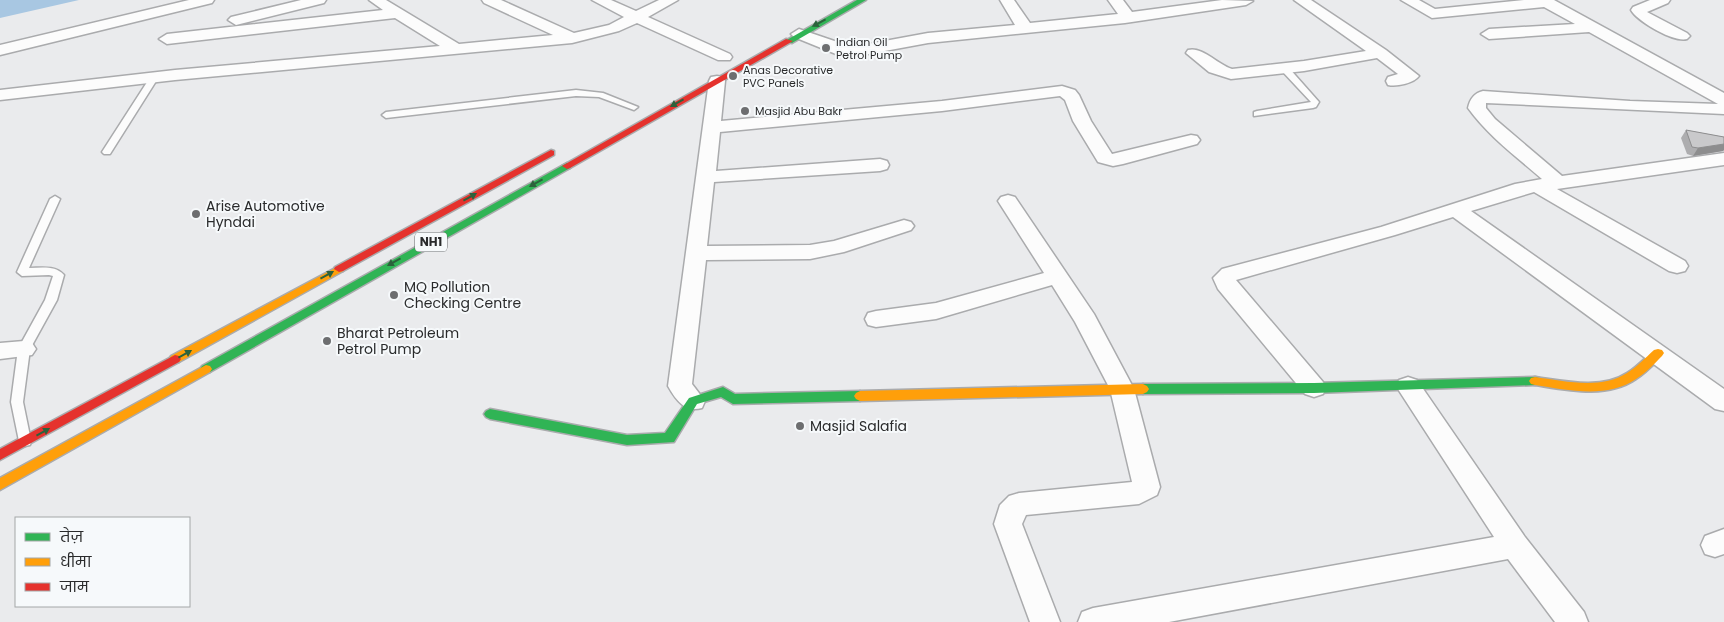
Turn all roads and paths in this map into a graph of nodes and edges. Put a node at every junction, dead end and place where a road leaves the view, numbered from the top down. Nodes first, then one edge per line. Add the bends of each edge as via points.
1 (207, 0) edge
2 (319, 0) edge
3 (376, 0) edge
4 (492, 0) edge
5 (600, 0) edge
6 (672, 0) edge
7 (863, 0) edge
8 (1007, 0) edge
9 (1115, 0) edge
10 (1301, 0) edge
11 (1408, 0) edge
12 (1663, 0) edge
13 (1246, 1) edge
14 (1545, 1) edge
15 (94, 12) dead end
16 (400, 14) junction
17 (637, 18) junction
18 (1125, 18) junction
19 (1593, 27) junction
20 (1026, 29) junction
21 (799, 34) junction
22 (1489, 34) dead end
23 (0, 35) edge
24 (1682, 36) dead end
25 (572, 38) junction
26 (457, 49) junction
27 (0, 50) edge
28 (1194, 53) dead end
29 (1380, 53) junction
30 (728, 55) joint
31 (170, 58) junction
32 (1285, 69) junction
33 (712, 73) junction
34 (154, 78) junction
35 (1394, 80) dead end
36 (0, 95) edge
37 (1724, 100) edge
38 (638, 104) joint
39 (1724, 109) edge
40 (1257, 114) dead end
41 (386, 115) dead end
42 (617, 116) dead end
43 (711, 127) junction
44 (1191, 140) dead end
45 (565, 145) dead end
46 (107, 152) dead end
47 (1724, 159) edge
48 (880, 165) dead end
49 (706, 177) junction
50 (1557, 182) junction
51 (1536, 186) junction
52 (55, 199) dead end
53 (1008, 201) dead end
54 (1456, 210) junction
55 (904, 226) dead end
56 (697, 253) junction
57 (1677, 266) dead end
58 (1057, 276) junction
59 (876, 319) dead end
60 (24, 349) junction
61 (0, 351) edge
62 (1658, 352) junction
63 (1408, 386) junction
64 (1314, 388) junction
65 (1122, 389) junction
66 (692, 401) junction
67 (1724, 402) edge
68 (490, 414) dead end
69 (25, 441) junction
70 (0, 455) edge
71 (0, 484) edge
72 (1514, 546) junction
73 (1045, 622) edge
74 (1093, 622) edge
75 (1573, 622) edge

1 - 27 street
2 - 31 street via 189,32
3 - 16 street
4 - 25 street
5 - 17 street
6 - 17 street
7 -> 21 main road, NH1
8 - 20 street
9 - 18 street via 1126,14
10 - 29 street
11 - 14 street via 1432,14
12 - 24 street via 1638,10 1641,15
13 - 18 street
14 - 19 street
15 - 23 street
16 - 26 street
16 - 31 street
17 - 25 street via 614,28
17 - 30 street
18 - 20 street
19 - 22 street
19 - 37 street
20 - 21 street via 928,38 847,52
21 - 33 main road, NH1
25 - 26 street
26 - 31 street
28 - 32 street via 1215,69 1231,74
29 - 32 street
29 - 35 street via 1411,76
30 - 33 main road, NH1
31 - 34 street
32 - 40 lane via 1315,102 1306,108
33 - 43 street
33 -> 71 main road, NH1
34 - 36 street
34 - 46 lane
38 - 41 lane via 576,93
38 - 42 main road
39 - 50 street via 1483,96 1477,108
43 - 44 street via 846,116 1062,91 1073,99 1082,122 1105,158 1123,158
43 - 49 street
69 -> 45 main road, NH1
47 - 50 street
48 - 49 street
49 - 56 street
50 - 51 street
51 - 54 street
51 - 57 street
52 - 60 lane via 22,272 51,271 59,275 51,300
53 - 58 street
54 - 62 street
54 - 64 street via 1224,278
55 - 56 street via 810,252
56 - 66 street via 680,386
58 - 59 street via 936,311
58 - 65 street via 1086,320
60 - 61 street
60 - 69 lane via 17,402
62 - 63 main road via 1630,378 1603,386 1583,388 1528,380
62 - 67 street
63 - 64 main road
63 - 72 street
64 - 65 main road
65 - 66 main road via 733,399 723,392
65 - 73 street via 1147,487 1139,493 1019,504 1010,512 1008,524
66 - 68 main road via 669,438 627,440
69 - 70 main road, NH1
72 - 74 street
72 - 75 street

